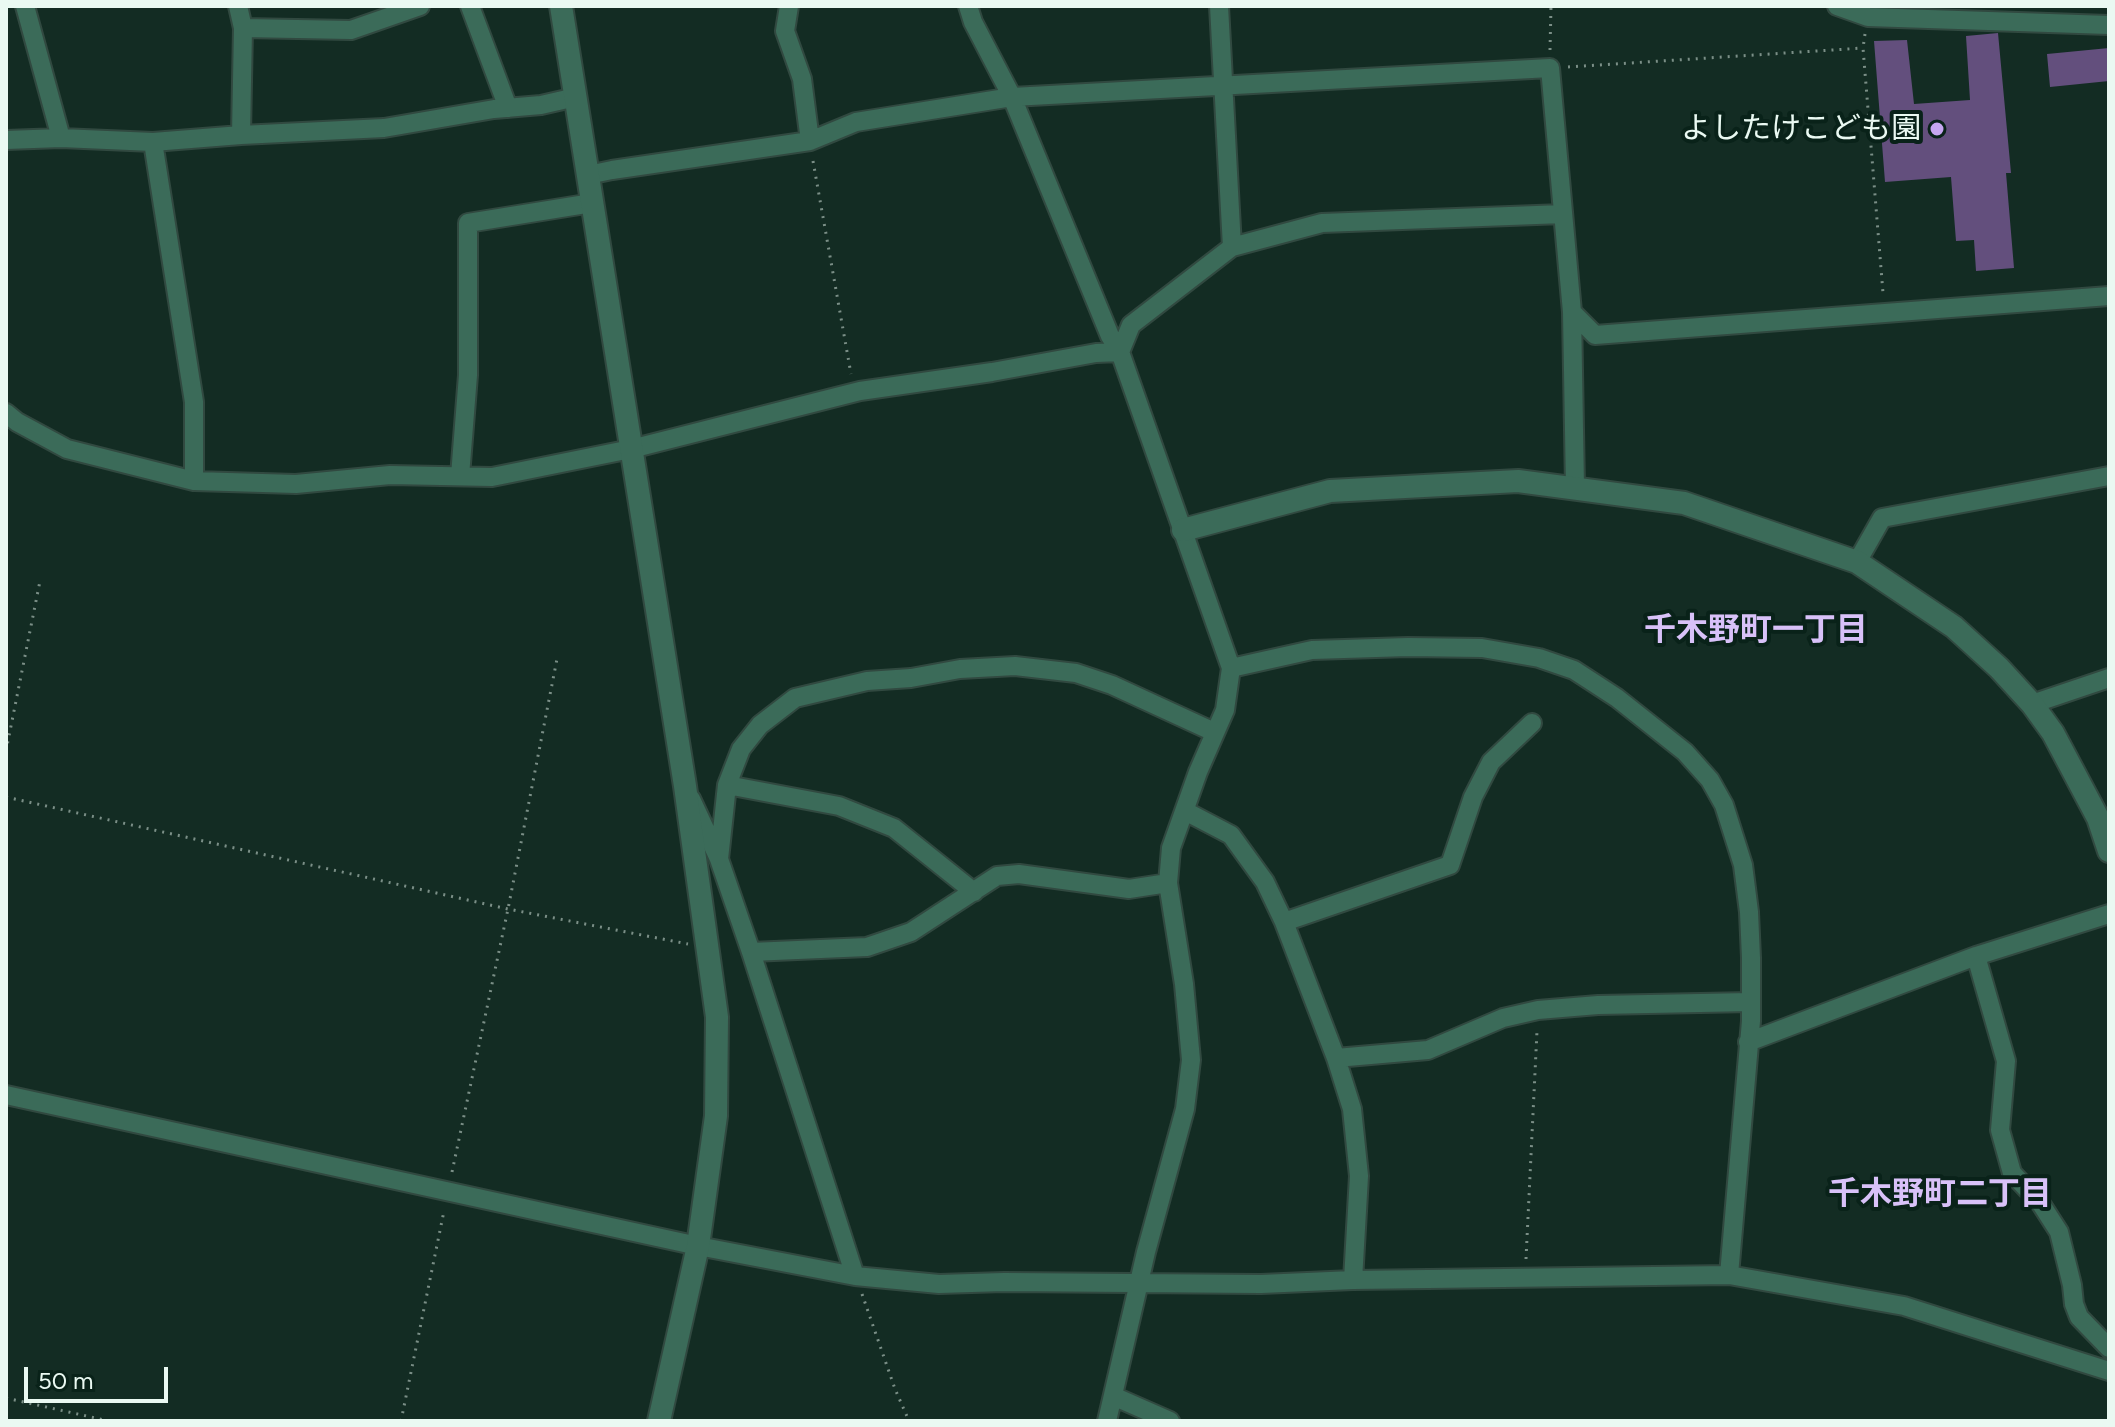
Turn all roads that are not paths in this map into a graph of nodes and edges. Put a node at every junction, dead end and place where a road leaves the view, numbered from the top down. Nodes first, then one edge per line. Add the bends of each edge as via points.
1 (25, 6) edge
2 (238, 6) edge
3 (420, 6) edge
4 (470, 6) edge
5 (561, 6) edge
6 (789, 6) edge
7 (968, 6) edge
8 (1219, 6) edge
9 (1837, 6) edge
10 (1868, 11) edge
11 (2109, 25) edge
12 (243, 28) junction
13 (1223, 87) junction
14 (576, 97) junction
15 (1012, 97) junction
16 (508, 108) junction
17 (241, 135) junction
18 (61, 138) junction
19 (6, 140) edge
20 (810, 141) junction
21 (153, 142) junction
22 (588, 175) junction
23 (592, 203) junction
24 (1563, 214) junction
25 (1232, 247) junction
26 (2109, 296) edge
27 (1572, 312) junction
28 (1120, 352) junction
29 (6, 413) edge
30 (631, 449) junction
31 (460, 476) junction
32 (2109, 476) edge
33 (194, 481) junction
34 (1575, 488) junction
35 (1183, 530) junction
36 (1857, 562) junction
37 (1231, 668) junction
38 (2109, 678) edge
39 (2032, 704) junction
40 (1532, 723) dead end
41 (1214, 732) junction
42 (727, 785) junction
43 (685, 786) junction
44 (1185, 811) junction
45 (2109, 851) edge
46 (719, 859) junction
47 (1168, 883) junction
48 (974, 892) junction
49 (2109, 914) edge
50 (1284, 922) junction
51 (751, 952) junction
52 (1976, 956) junction
53 (1751, 1002) junction
54 (1748, 1042) junction
55 (1336, 1058) junction
56 (6, 1095) edge
57 (698, 1246) junction
58 (1729, 1275) junction
59 (855, 1276) junction
60 (1353, 1280) junction
61 (1139, 1283) junction
62 (2109, 1348) edge
63 (2109, 1371) edge
64 (1113, 1396) junction
65 (659, 1421) edge
66 (1107, 1421) edge
67 (1170, 1421) edge

1 - 18 street
2 - 12 street
3 - 12 street via 351,30
4 - 16 street
5 - 14 street
6 - 20 street via 785,31 802,79
7 - 15 street
8 - 13 street
9 - 10 street
10 - 11 street
12 - 17 street
13 - 15 street
13 - 24 street via 1550,68
13 - 25 street
14 - 16 street
14 - 22 street
15 - 20 street via 856,122
15 - 28 street
16 - 17 street via 384,128
17 - 21 street
18 - 19 street
18 - 21 street
20 - 22 street
21 - 33 street via 194,402
22 - 23 street
23 - 30 street
23 - 31 street via 468,223 468,375
24 - 25 street via 1322,223
24 - 27 street
25 - 28 street via 1131,325
26 - 27 street via 1595,335
27 - 34 street
28 - 30 street via 855,393
28 - 35 street
29 - 33 street via 67,449
30 - 31 street via 492,477
30 - 43 street
31 - 33 street via 390,475 296,484
32 - 36 street via 1882,518
34 - 35 street via 1518,481 1330,491
34 - 36 street via 1684,503
35 - 37 street
36 - 39 street via 1954,627
37 - 41 street via 1225,710
37 - 53 street via 1312,650 1408,647 1482,648 1574,670 1685,752 1724,805 1743,865
38 - 39 street
39 - 45 street via 2098,818
40 - 50 street via 1491,762 1450,865
41 - 42 street via 1076,673 1015,666 960,669 867,681 795,698 760,725 741,749
41 - 44 street
42 - 46 street
42 - 48 street via 839,806 894,828
43 - 46 street
43 - 57 street via 717,1017 716,1116
44 - 47 street via 1171,848
44 - 50 street via 1231,835 1265,882
46 - 51 street
47 - 48 street via 1129,889 1019,874 997,876
47 - 61 street via 1191,1060 1185,1109
48 - 51 street via 911,932 867,947
49 - 52 street
50 - 55 street
51 - 59 street
52 - 54 street
52 - 62 street via 2006,1061 2000,1130 2012,1173 2059,1232 2079,1317
53 - 54 street
53 - 55 street via 1538,1010 1503,1018 1428,1050
54 - 58 street
55 - 60 street via 1352,1109 1359,1176
56 - 57 street
57 - 59 street
57 - 65 street
58 - 60 street
58 - 63 street via 1904,1306
59 - 61 street via 939,1284
60 - 61 street
61 - 64 street
64 - 66 street
64 - 67 street

